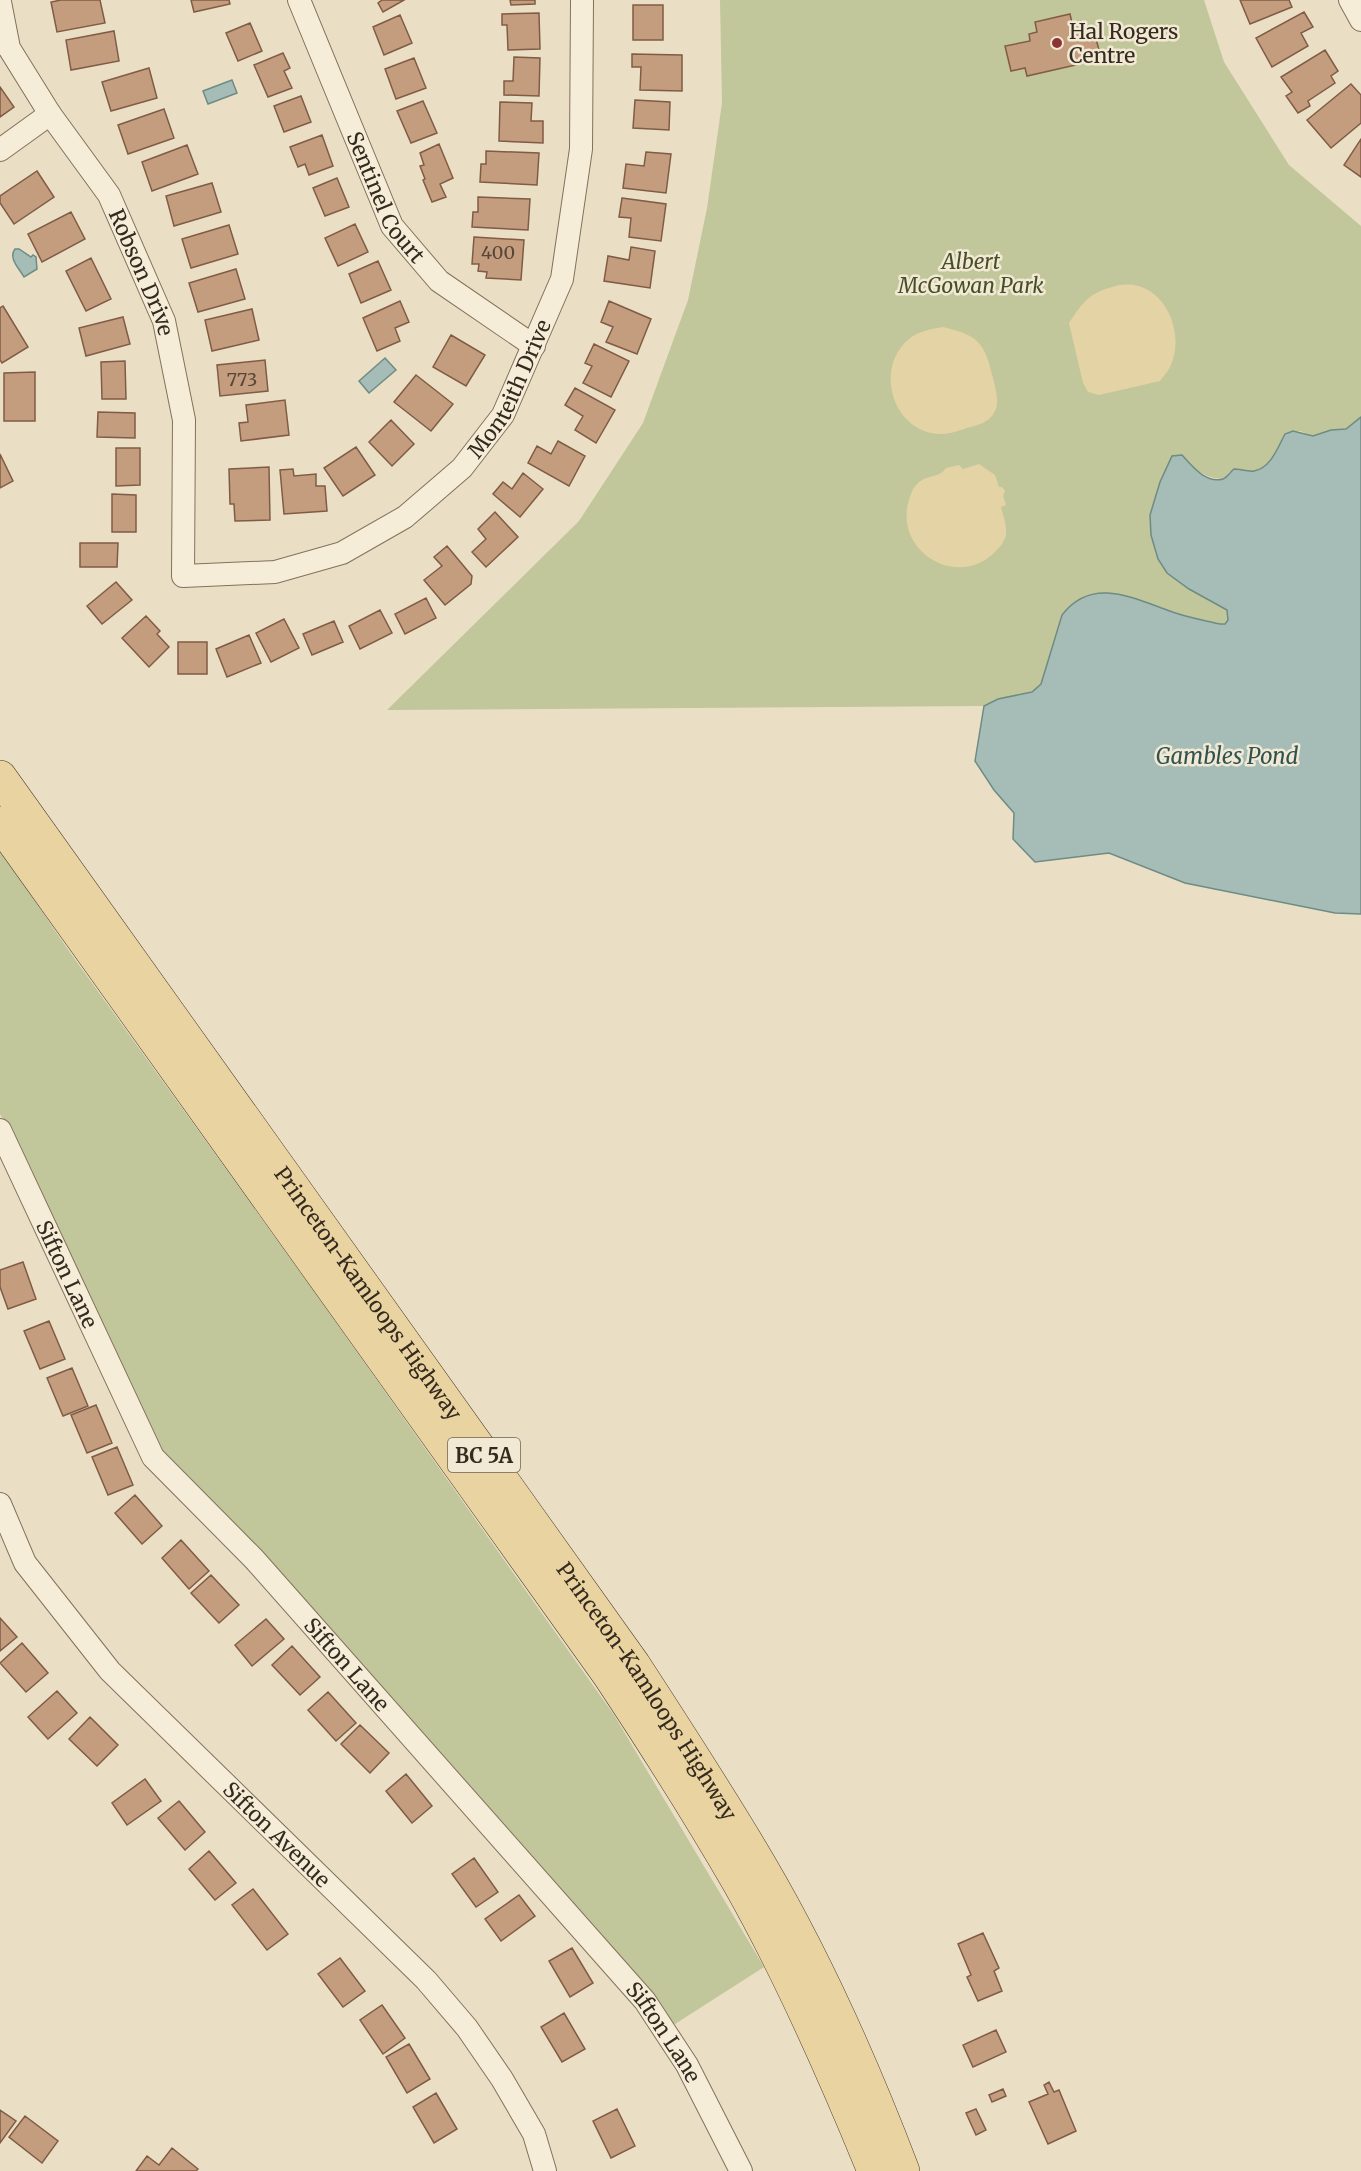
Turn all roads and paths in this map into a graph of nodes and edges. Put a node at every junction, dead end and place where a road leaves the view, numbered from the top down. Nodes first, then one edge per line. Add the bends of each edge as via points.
1 (299, 0) edge
2 (582, 0) edge
3 (1350, 0) edge
4 (0, 2) edge
5 (1361, 20) edge
6 (50, 114) junction
7 (0, 150) edge
8 (534, 346) junction
9 (183, 576) joint
10 (0, 777) edge
11 (0, 823) edge
12 (0, 1130) edge
13 (0, 1504) edge
14 (546, 2171) edge
15 (741, 2171) edge
16 (874, 2171) edge
17 (903, 2171) edge

1 - 8 street, Sentinel Court via 392,226 439,281
2 - 8 street, Monteith Drive via 580,149 562,279
3 - 5 street
4 - 6 street, Robson Drive via 9,48
6 - 7 street
6 - 9 street, Robson Drive via 110,195 164,321 183,420
8 - 9 street, Monteith Drive via 503,415 462,468 405,517 342,553 275,572
10 - 17 main road, Princeton-Kamloops Highway / BC 5A via 620,1645 698,1761 761,1868 826,1992
11 - 16 main road, Princeton-Kamloops Highway / BC 5A via 602,1665 674,1774 739,1884 800,2003
12 - 15 street, Sifton Lane via 153,1457 254,1559 645,2001 687,2065
13 - 14 street, Sifton Avenue via 25,1563 110,1671 426,1980 467,2028 534,2134

